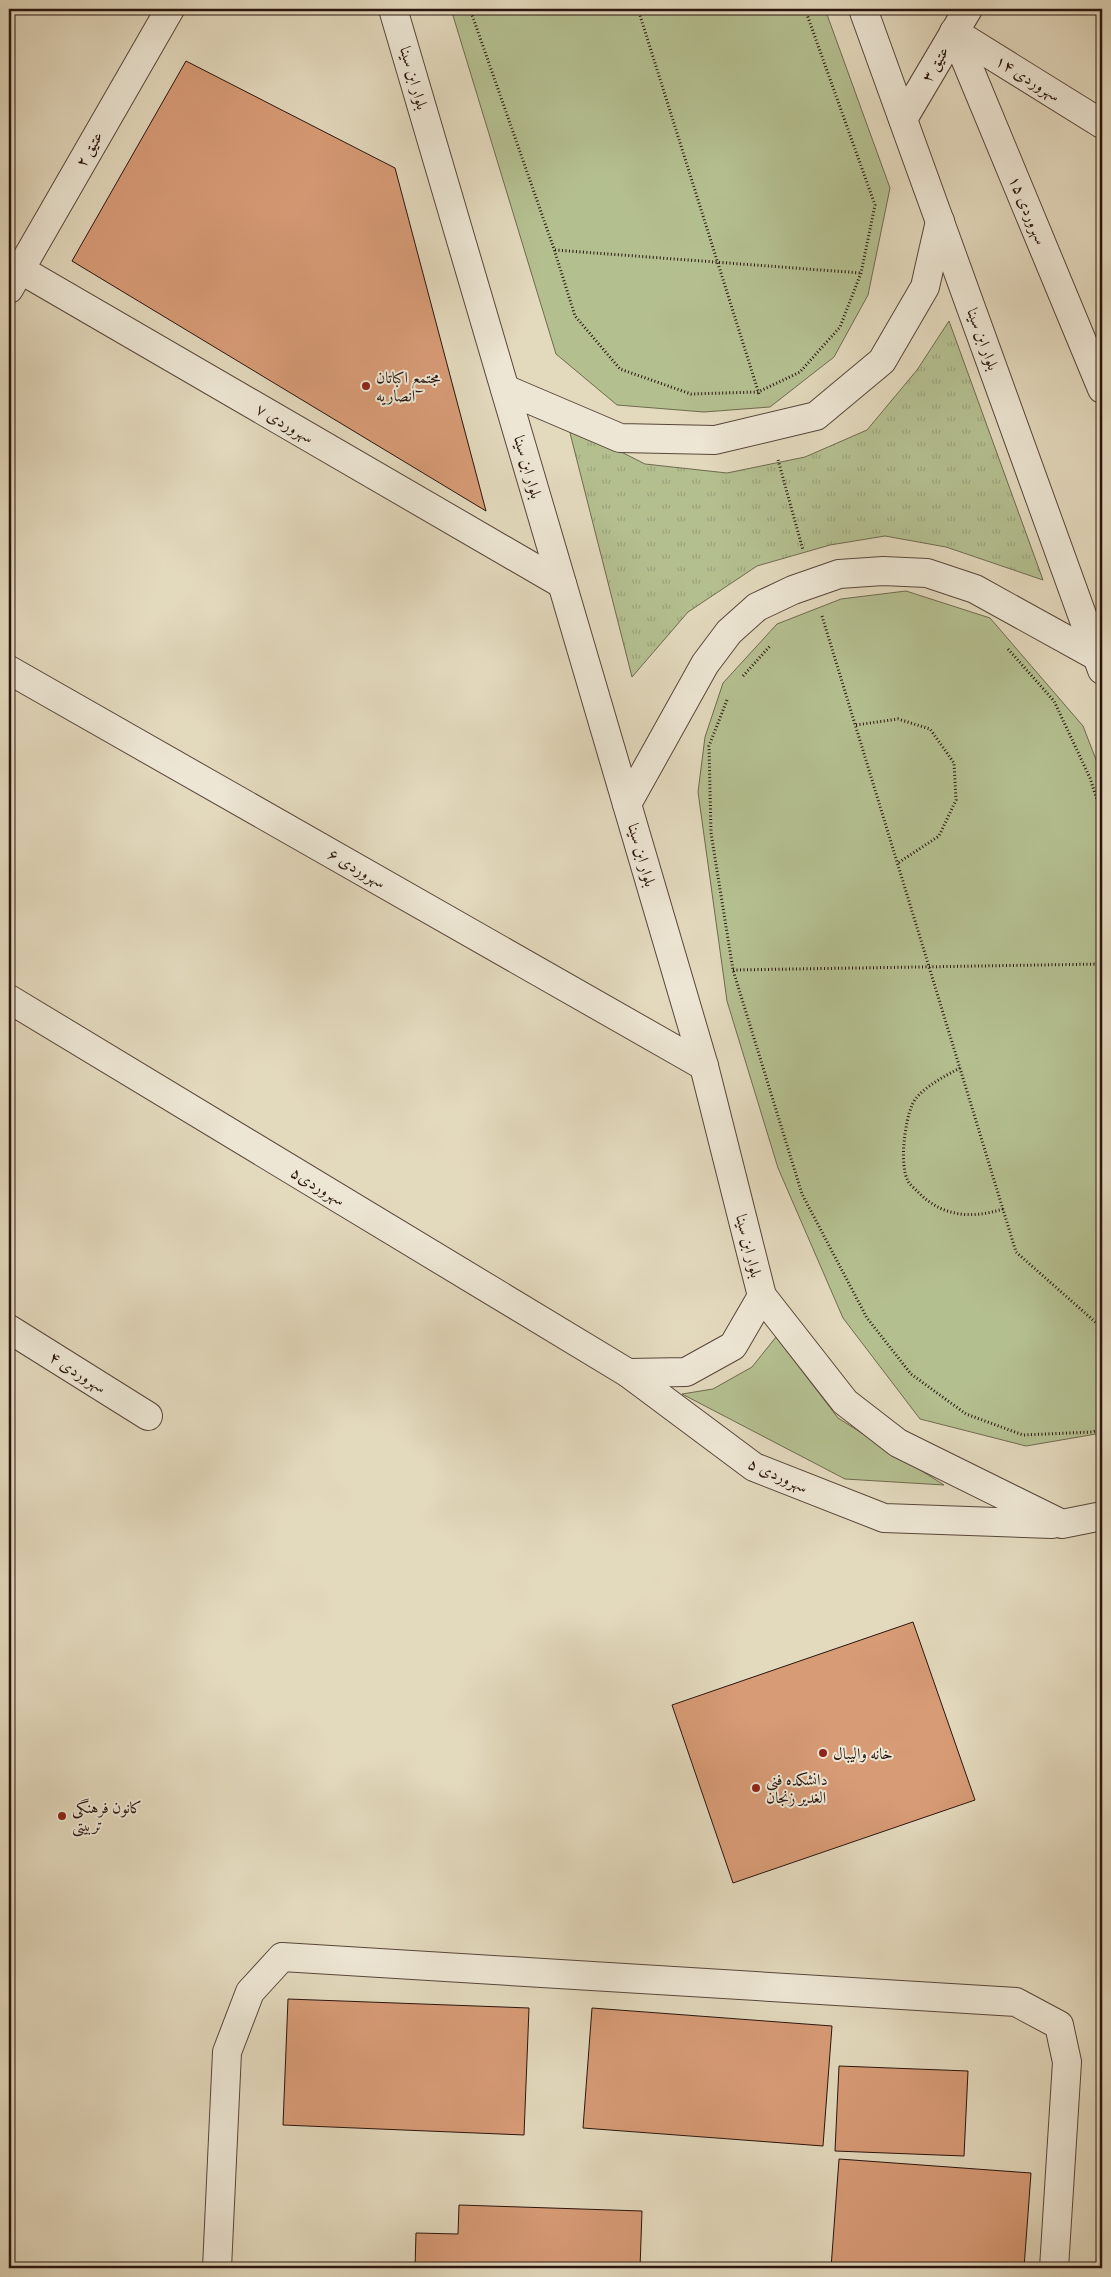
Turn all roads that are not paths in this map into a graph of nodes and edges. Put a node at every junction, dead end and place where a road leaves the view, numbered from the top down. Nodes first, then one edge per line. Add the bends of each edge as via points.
1 (170, 9) edge
2 (393, 9) edge
3 (863, 9) edge
4 (968, 9) edge
5 (954, 32) junction
6 (903, 119) junction
7 (1102, 124) edge
8 (940, 221) junction
9 (13, 274) edge
10 (505, 389) junction
11 (1102, 389) edge
12 (562, 584) junction
13 (1100, 664) edge
14 (9, 670) edge
15 (627, 804) junction
16 (9, 999) edge
17 (704, 1066) junction
18 (762, 1296) junction
19 (9, 1329) edge
20 (628, 1373) junction
21 (148, 1416) dead end
22 (1102, 1516) edge
23 (1062, 1524) junction
24 (216, 2268) edge
25 (1054, 2268) edge

1 - 9 street, عتیق ۲
2 - 10 street, بلوار ابن سینا
3 - 6 street, بلوار ابن سینا
4 - 5 street, عتیق ۳
5 - 6 street, عتیق ۳
5 - 7 street, سهروردی ۱۴
5 - 11 street, سهروردی ۱۵
6 - 8 street, بلوار ابن سینا
8 - 10 street via 925,287 882,361 816,416 715,440 620,438
8 - 13 street, بلوار ابن سینا
9 - 12 street, سهروردی ۷
10 - 12 street, بلوار ابن سینا
12 - 15 street, بلوار ابن سینا
13 - 15 street via 975,589 927,573 839,574 757,607 730,632 705,664
14 - 17 street, سهروردی ۶
15 - 17 street, بلوار ابن سینا
16 - 20 street, سهروردی۵
17 - 18 street, بلوار ابن سینا
18 - 20 street via 733,1346 686,1372
18 - 23 street, بلوار ابن سینا via 845,1402 898,1443
19 - 21 street, سهروردی ۴
20 - 23 street, سهروردی ۵ via 754,1468 884,1518
22 - 23 street
24 - 25 street via 227,2052 250,1992 282,1957 1016,2002 1059,2025 1067,2062

